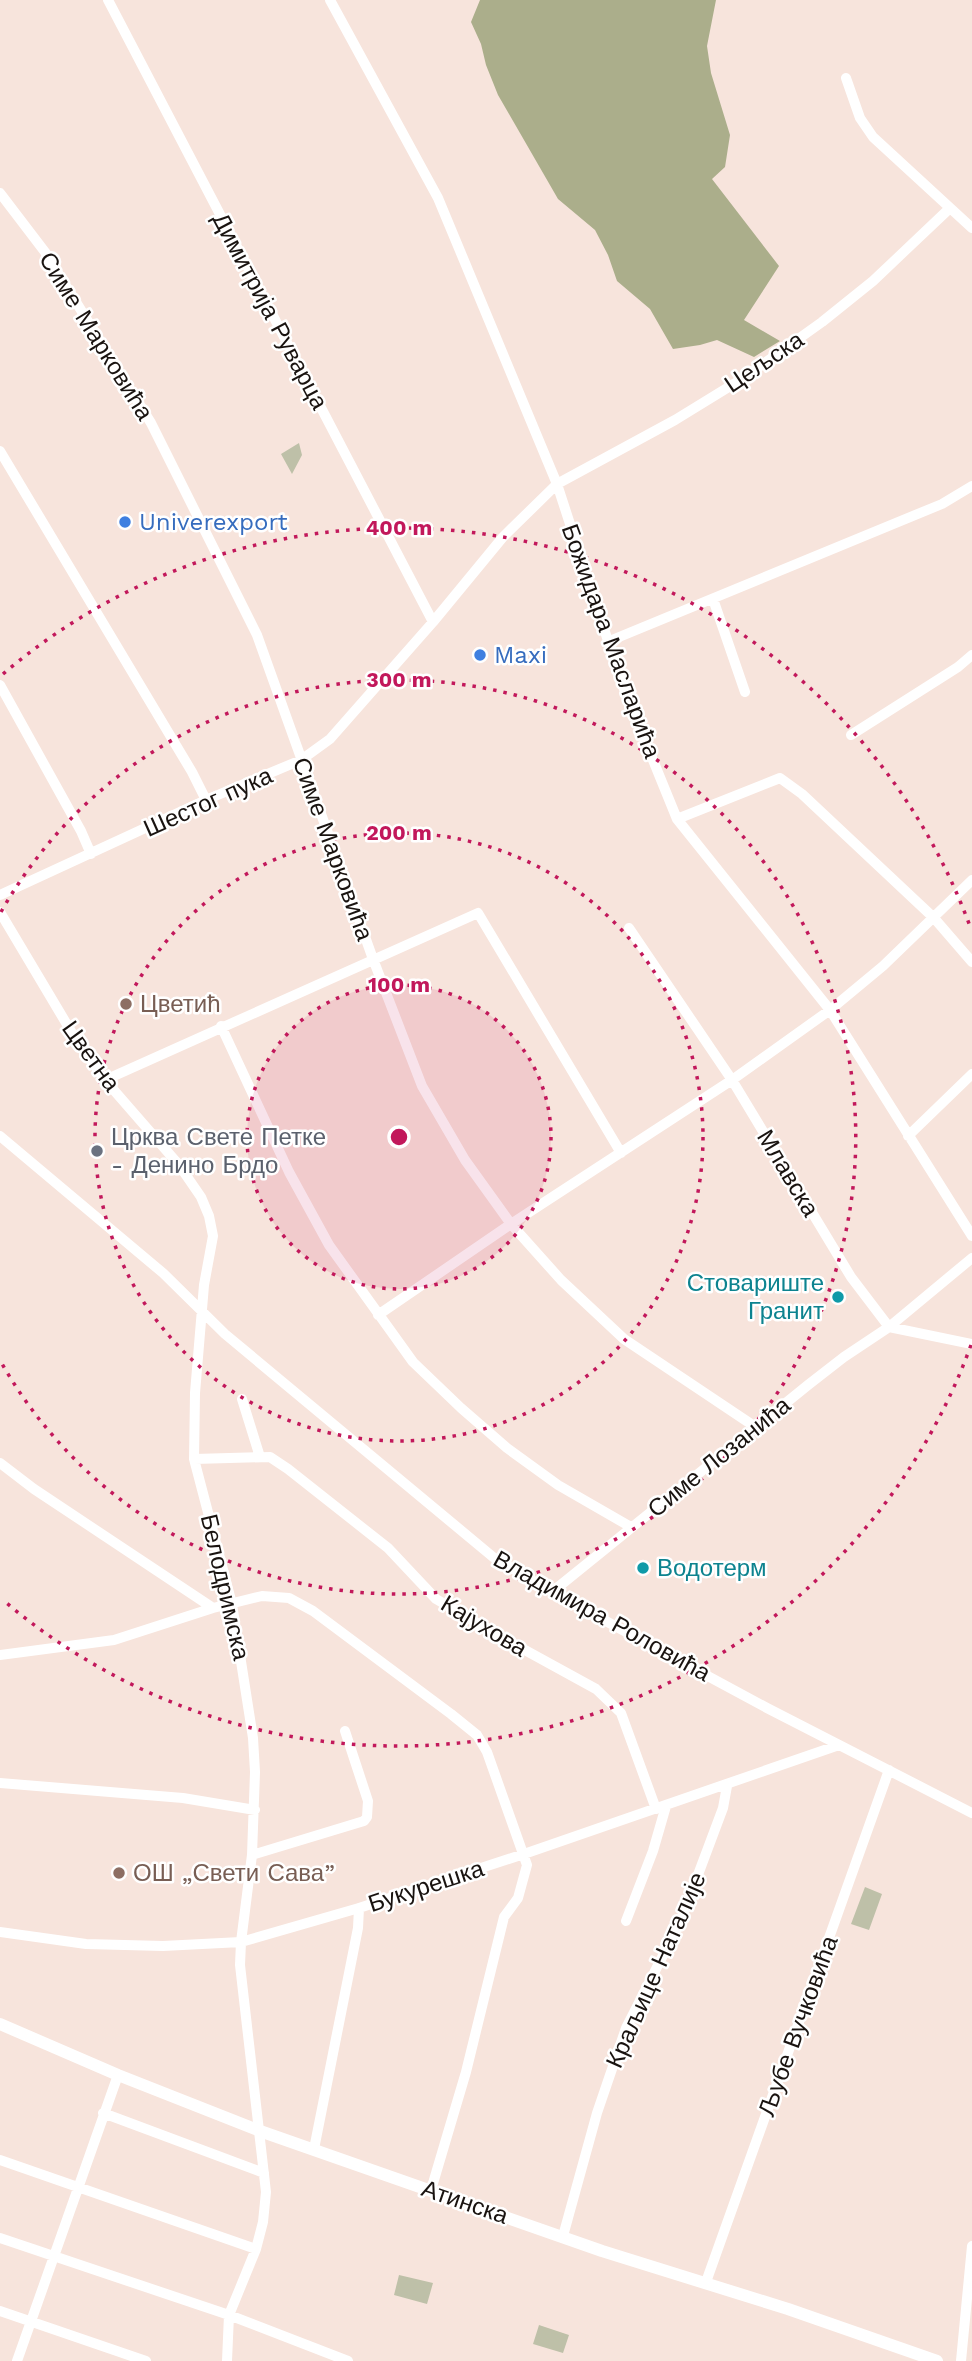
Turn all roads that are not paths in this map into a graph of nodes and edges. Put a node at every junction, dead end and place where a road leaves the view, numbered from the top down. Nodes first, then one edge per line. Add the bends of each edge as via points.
1 (108, 0) edge
2 (330, 0) edge
3 (846, 78) dead end
4 (0, 193) edge
5 (950, 208) junction
6 (972, 228) edge
7 (0, 452) edge
8 (557, 484) junction
9 (972, 486) edge
10 (713, 599) junction
11 (433, 622) junction
12 (607, 642) junction
13 (972, 655) edge
14 (0, 685) edge
15 (745, 692) dead end
16 (851, 735) dead end
17 (301, 760) junction
18 (206, 800) junction
19 (677, 819) junction
20 (91, 854) junction
21 (972, 880) edge
22 (0, 895) edge
23 (0, 912) edge
24 (934, 918) junction
25 (629, 928) dead end
26 (373, 960) junction
27 (972, 962) edge
28 (831, 1010) junction
29 (221, 1026) junction
30 (972, 1074) edge
31 (106, 1080) junction
32 (732, 1080) junction
33 (0, 1136) edge
34 (908, 1136) junction
35 (621, 1153) junction
36 (511, 1224) junction
37 (972, 1236) edge
38 (972, 1258) edge
39 (203, 1311) junction
40 (378, 1315) junction
41 (889, 1327) junction
42 (972, 1344) edge
43 (242, 1399) dead end
44 (758, 1427) junction
45 (260, 1457) junction
46 (194, 1459) junction
47 (0, 1463) edge
48 (631, 1527) junction
49 (552, 1592) junction
50 (232, 1604) junction
51 (213, 1608) junction
52 (0, 1655) edge
53 (345, 1731) dead end
54 (839, 1745) junction
55 (889, 1770) junction
56 (0, 1783) edge
57 (727, 1786) junction
58 (661, 1808) junction
59 (255, 1810) junction
60 (972, 1813) edge
61 (524, 1854) junction
62 (252, 1855) junction
63 (359, 1908) junction
64 (626, 1921) dead end
65 (0, 1932) edge
66 (241, 1942) junction
67 (0, 2024) edge
68 (118, 2075) junction
69 (103, 2113) junction
70 (260, 2131) junction
71 (314, 2149) junction
72 (0, 2160) edge
73 (264, 2173) junction
74 (78, 2186) junction
75 (431, 2190) junction
76 (563, 2236) junction
77 (0, 2238) edge
78 (972, 2246) edge
79 (256, 2249) junction
80 (54, 2256) junction
81 (706, 2282) junction
82 (0, 2311) edge
83 (229, 2315) junction
84 (30, 2321) junction
85 (17, 2361) edge
86 (146, 2361) edge
87 (227, 2361) edge
88 (348, 2361) edge
89 (937, 2361) edge
90 (961, 2361) edge

1 - 11 street, Димитрија Руварца
2 - 8 street, Божидара Масларића via 438,198
3 - 5 street via 860,118 873,137
4 - 17 street, Симе Марковића via 46,252 151,423 257,635
5 - 6 street
5 - 8 street, Цељска via 873,281 745,377
7 - 18 street
8 - 11 street, Шестог пука via 503,537
8 - 12 street, Божидара Масларића
9 - 10 street via 942,504
10 - 12 street
10 - 15 street
11 - 17 street, Шестог пука via 330,739
12 - 19 street, Божидара Масларића
13 - 16 street
14 - 20 street
17 - 18 street, Шестог пука
17 - 26 street, Симе Марковића
18 - 20 street, Шестог пука
19 - 24 street via 780,778
19 - 28 street, Божидара Масларића
20 - 22 street, Шестог пука
21 - 24 street
23 - 31 street, Цветна via 69,1029
24 - 27 street
24 - 28 street
25 - 32 street, Млавска
26 - 29 street
26 - 35 street via 478,913
26 - 36 street, Симе Марковића via 422,1086 465,1160
28 - 32 street
28 - 34 street, Божидара Масларића
29 - 31 street
29 - 40 street via 328,1245
30 - 34 street
31 - 39 street, Цветна via 179,1165 209,1216 213,1236
32 - 35 street
32 - 41 street, Млавска via 851,1277
33 - 39 street
34 - 37 street, Божидара Масларића
35 - 36 street
36 - 40 street
36 - 44 street, Симе Марковића via 561,1280 624,1339
38 - 41 street
39 - 46 street, Белодримска
39 - 49 street, Владимира Роловића via 493,1557
40 - 48 street via 413,1362 508,1448 558,1485
41 - 42 street
41 - 44 street, Симе Лозанића
43 - 45 street
44 - 48 street, Симе Лозанића
45 - 46 street, Кајухова
45 - 58 street, Кајухова via 270,1457 288,1469 388,1548 436,1599 596,1689 621,1713
46 - 50 street, Белодримска
47 - 51 street
48 - 49 street, Симе Лозанића
49 - 54 street, Владимира Роловића
50 - 51 street
50 - 59 street, Белодримска via 253,1738
50 - 61 street via 262,1596 289,1598 313,1611 477,1735
51 - 52 street via 114,1640
53 - 62 street via 368,1801 364,1821
54 - 55 street, Владимира Роловића
54 - 57 street, Букурешка
55 - 60 street, Владимира Роловића
55 - 81 street, Љубе Вучковића
56 - 59 street via 183,1798
57 - 58 street, Букурешка
57 - 76 street, Краљице Наталије via 681,1920 626,2028
58 - 61 street, Букурешка
58 - 64 street via 653,1851
59 - 62 street, Белодримска
61 - 63 street, Букурешка
61 - 75 street via 527,1865 521,1887 504,1917
62 - 66 street, Белодримска
63 - 66 street, Букурешка
63 - 71 street
65 - 66 street, Букурешка via 86,1944
66 - 70 street, Белодримска
67 - 68 street, Атинска
68 - 69 street
68 - 70 street, Атинска
69 - 73 street
69 - 74 street
70 - 71 street, Атинска
70 - 73 street, Белодримска
71 - 75 street, Атинска
72 - 74 street
73 - 79 street, Белодримска via 263,2222
74 - 79 street
74 - 80 street
75 - 76 street, Атинска
76 - 81 street, Атинска
77 - 80 street
78 - 90 street
79 - 83 street, Белодримска
80 - 83 street
80 - 84 street
81 - 89 street, Атинска
82 - 84 street
83 - 87 street, Белодримска
83 - 88 street
84 - 85 street
84 - 86 street

